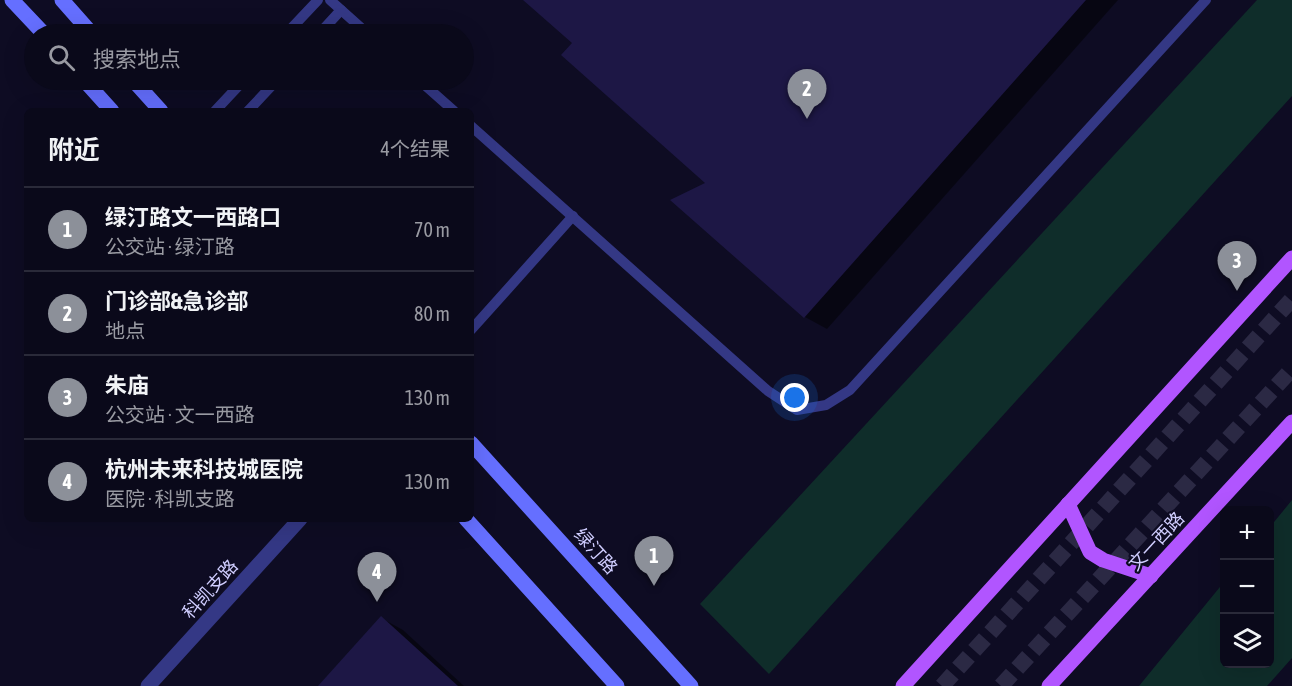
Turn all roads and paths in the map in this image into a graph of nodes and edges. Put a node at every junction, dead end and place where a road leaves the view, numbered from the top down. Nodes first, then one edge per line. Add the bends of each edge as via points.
1 (12, 0) edge
2 (62, 0) edge
3 (318, 0) edge
4 (330, 0) edge
5 (1206, 0) edge
6 (341, 10) junction
7 (35, 24) edge
8 (83, 24) edge
9 (295, 24) edge
10 (328, 24) edge
11 (357, 24) edge
12 (93, 90) edge
13 (142, 90) edge
14 (235, 90) edge
15 (268, 90) edge
16 (430, 90) edge
17 (109, 108) edge
18 (158, 108) edge
19 (218, 108) edge
20 (251, 108) edge
21 (451, 108) edge
22 (474, 129) edge
23 (573, 216) junction
24 (1292, 258) edge
25 (474, 327) edge
26 (1292, 423) edge
27 (474, 446) edge
28 (1068, 504) junction
29 (297, 522) edge
30 (469, 522) edge
31 (1151, 576) junction
32 (148, 686) edge
33 (617, 686) edge
34 (691, 686) edge
35 (903, 686) edge
36 (1049, 686) edge

1 - 7 main road
2 - 8 main road
3 - 9 lane
4 - 6 lane
5 - 23 lane via 850,390 826,405 797,410 768,391
6 - 10 lane
6 - 11 lane
12 - 17 main road
13 - 18 main road
14 - 19 lane
15 - 20 lane
16 - 21 lane
22 - 23 lane
23 - 25 lane
24 - 28 main road
26 - 31 main road, 文一西路
27 - 34 main road, 绿汀路
28 - 31 main road via 1090,552
28 - 35 main road
29 - 32 street, 科凯支路
30 - 33 main road
31 - 36 main road, 文一西路

